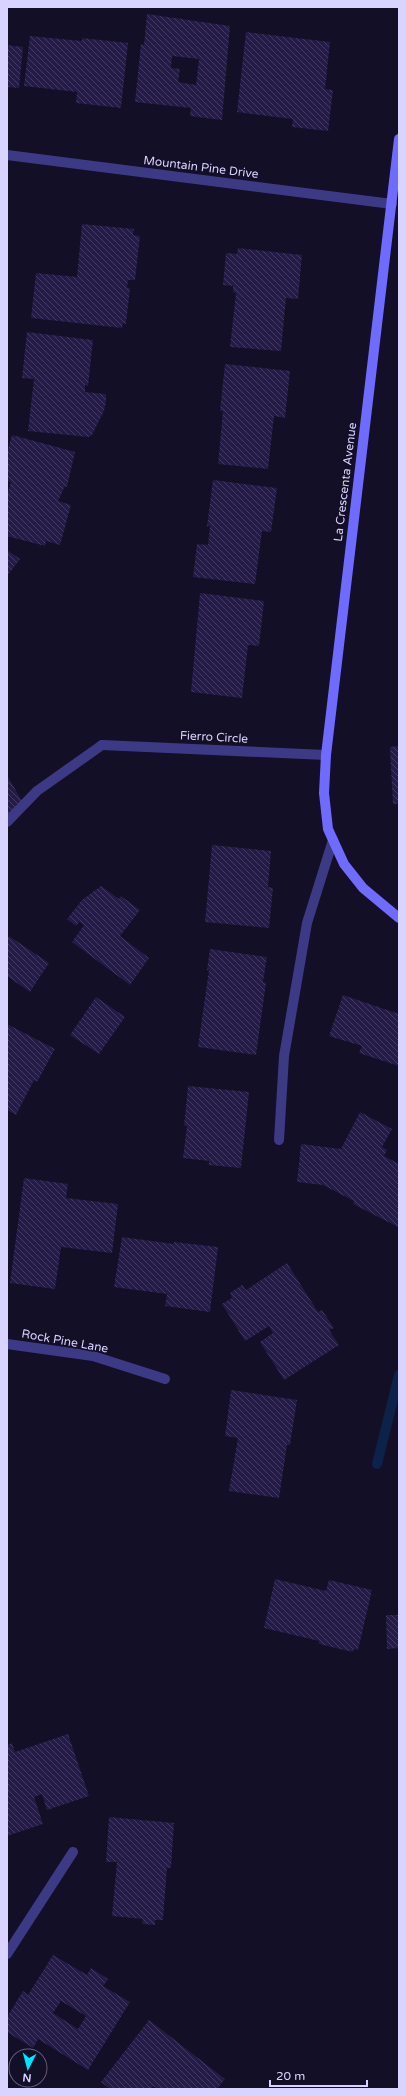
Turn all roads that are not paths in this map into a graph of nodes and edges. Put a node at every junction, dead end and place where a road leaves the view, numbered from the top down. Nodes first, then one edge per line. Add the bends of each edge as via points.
1 (399, 139) edge
2 (7, 156) edge
3 (392, 204) junction
4 (326, 755) junction
5 (7, 822) edge
6 (333, 840) junction
7 (399, 918) edge
8 (279, 1140) dead end
9 (7, 1344) edge
10 (164, 1378) dead end
11 (73, 1852) dead end
12 (7, 1954) edge

1 - 3 street, La Crescenta Avenue
2 - 3 street, Mountain Pine Drive
3 - 4 street, La Crescenta Avenue
4 - 5 street, Fierro Circle via 102,745 37,791
4 - 6 street, La Crescenta Avenue via 324,794 328,829
6 - 7 street, La Crescenta Avenue via 344,864 363,888
6 - 8 street via 307,923 284,1056
9 - 10 street, Rock Pine Lane via 93,1356
11 - 12 street

